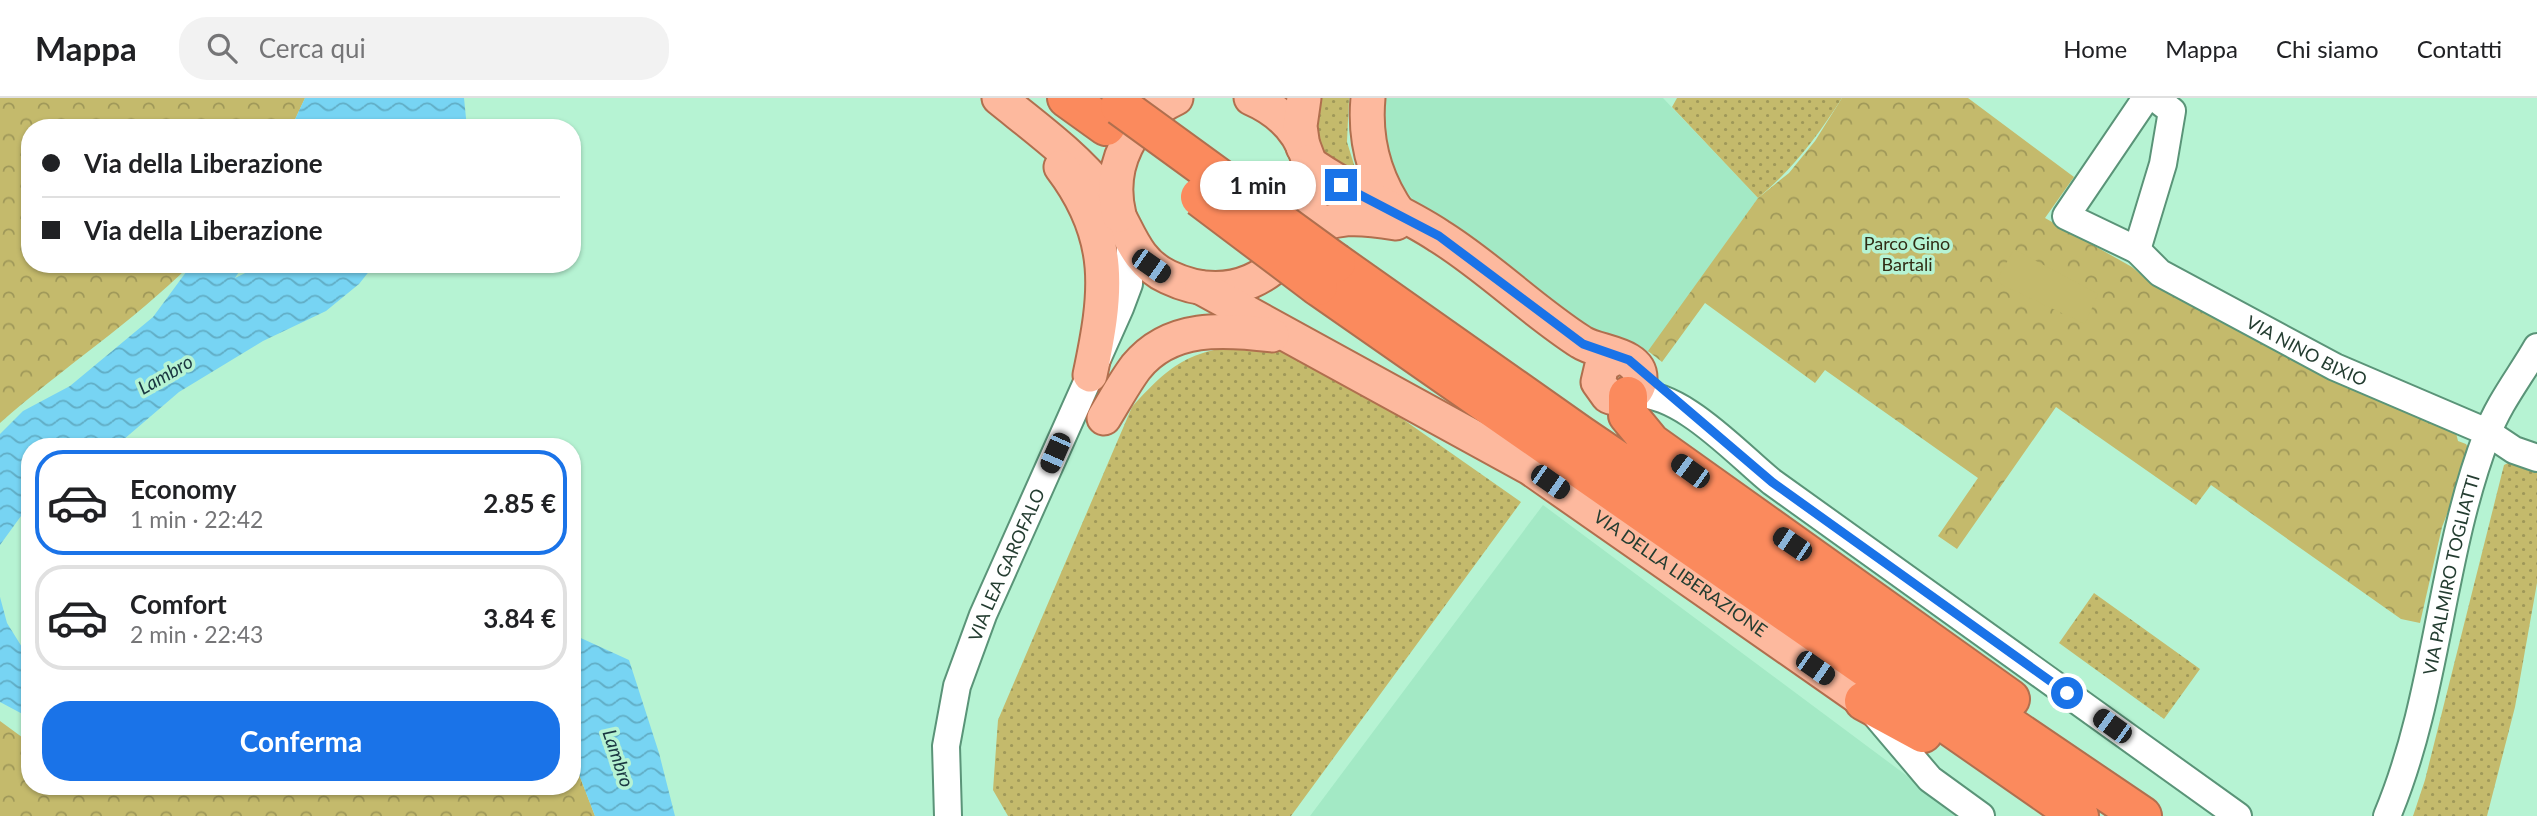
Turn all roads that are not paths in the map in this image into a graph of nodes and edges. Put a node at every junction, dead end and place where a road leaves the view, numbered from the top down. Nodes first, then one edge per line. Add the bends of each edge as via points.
1 (993, 98) edge
2 (999, 98) edge
3 (1067, 98) edge
4 (1176, 98) edge
5 (1251, 98) edge
6 (1304, 98) edge
7 (1368, 98) edge
8 (2146, 98) edge
9 (2155, 98) edge
10 (1111, 110) edge
11 (1306, 155) junction
12 (1413, 222) junction
13 (1125, 233) junction
14 (1302, 235) junction
15 (2137, 250) junction
16 (1327, 274) junction
17 (1202, 288) junction
18 (1297, 338) junction
19 (2537, 347) edge
20 (1090, 375) junction
21 (1622, 380) junction
22 (1104, 418) dead end
23 (2487, 432) junction
24 (2537, 458) edge
25 (1864, 701) junction
26 (2041, 790) junction
27 (2388, 815) edge
28 (948, 816) edge
29 (1981, 816) edge
30 (2079, 816) edge
31 (2142, 816) edge
32 (2238, 816) edge

1 - 20 main road via 1050,154 1090,217 1104,293
2 - 13 main road, VIA DELLA LIBERAZIONE via 1077,163 1105,194
3 - 10 highway
4 - 13 main road via 1147,116 1122,151 1115,200
5 - 11 main road via 1285,121
6 - 11 main road via 1300,126
7 - 12 main road via 1371,153 1383,188
8 - 15 street, VIA NINO BIXIO via 2066,216
9 - 15 street via 2172,111 2163,164
10 - 16 highway, bridge
11 - 12 main road via 1341,185
11 - 14 main road via 1312,191
12 - 14 main road via 1339,218 1317,224
12 - 21 main road via 1583,344
13 - 17 main road, VIA DELLA LIBERAZIONE via 1151,266
13 - 20 street, VIA LEA GAROFALO via 1129,285
14 - 17 main road via 1280,263 1263,275 1229,287
15 - 23 street, VIA NINO BIXIO via 2160,273 2334,368
16 - 26 highway
16 - 31 highway via 1580,435
17 - 18 main road, VIA DELLA LIBERAZIONE
18 - 22 main road via 1223,329 1170,341 1150,352 1136,368
18 - 25 main road, VIA DELLA LIBERAZIONE via 1530,468
19 - 23 street, VIA PALMIRO TOGLIATTI
20 - 28 street, VIA LEA GAROFALO via 983,615 957,686 947,727 944,770
21 - 31 highway via 1628,415 1651,443 1988,680
21 - 32 street via 1701,422 1772,482
23 - 24 street, VIA NINO BIXIO via 2514,450
23 - 27 street, VIA PALMIRO TOGLIATTI via 2467,495 2424,690
25 - 26 highway
25 - 29 street, VIA DELLA LIBERAZIONE via 1930,779
26 - 30 highway

